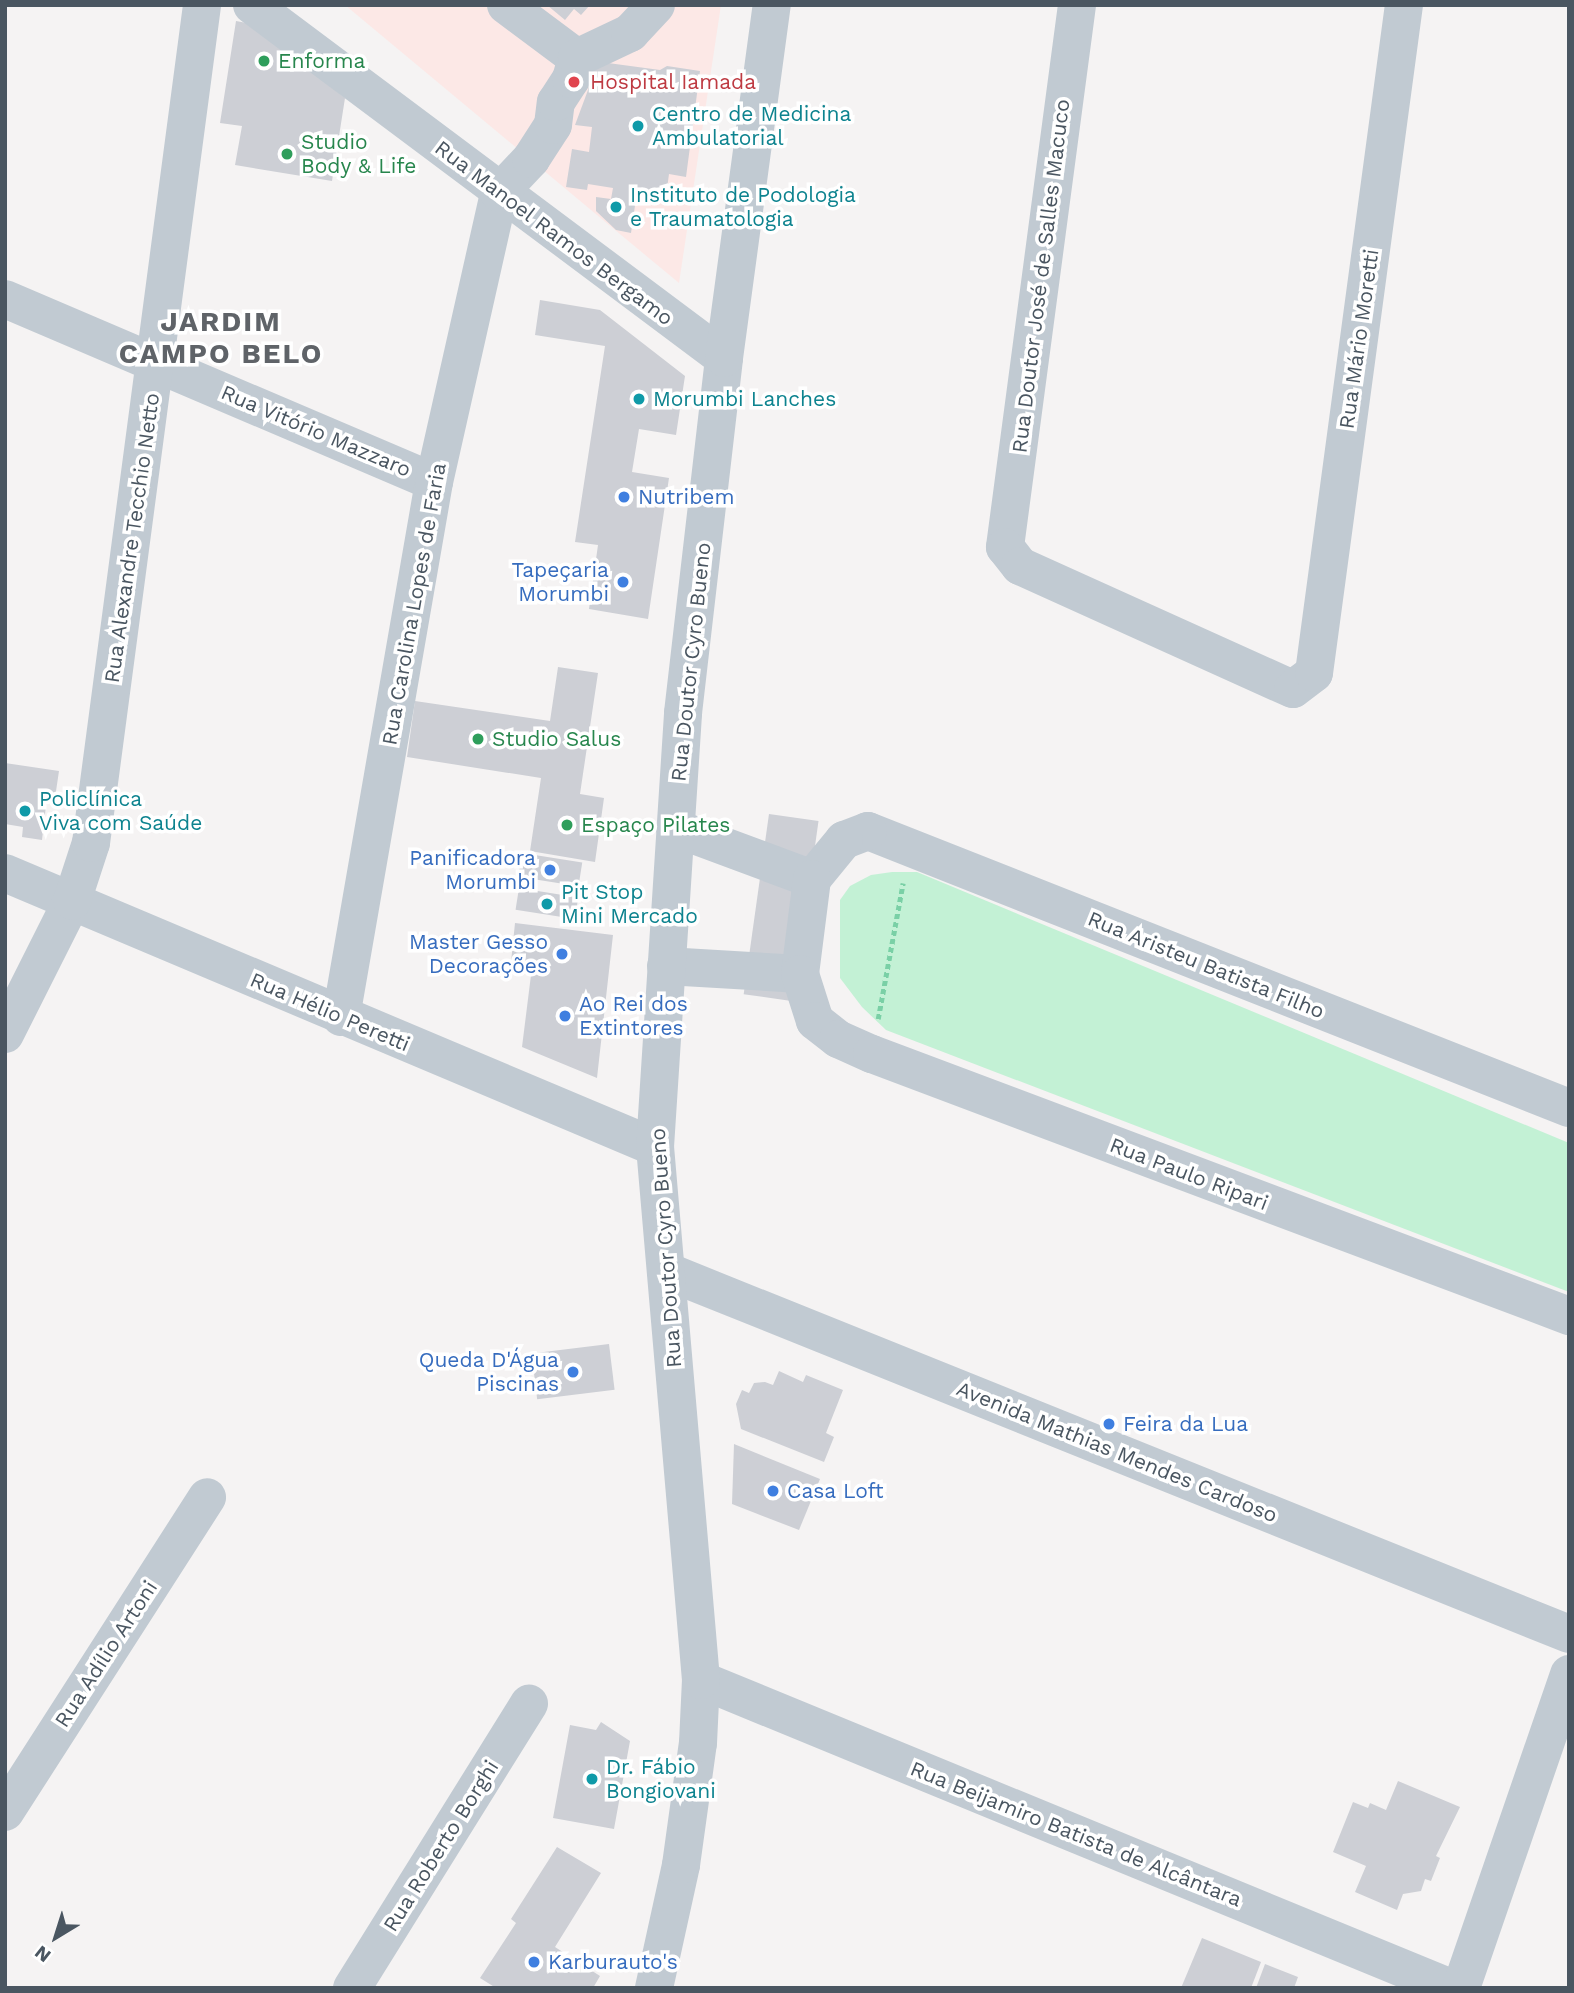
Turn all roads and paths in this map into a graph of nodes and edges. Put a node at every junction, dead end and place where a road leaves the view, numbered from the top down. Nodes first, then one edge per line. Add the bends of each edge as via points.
1 (202, 5) edge
2 (252, 5) edge
3 (506, 5) edge
4 (656, 5) edge
5 (772, 5) edge
6 (1077, 5) edge
7 (1404, 5) edge
8 (577, 58) junction
9 (499, 193) junction
10 (5, 299) edge
11 (724, 358) junction
12 (155, 363) junction
13 (434, 482) junction
14 (1314, 673) joint
15 (675, 828) junction
16 (910, 848) junction
17 (5, 873) edge
18 (813, 879) junction
19 (72, 901) junction
20 (666, 966) junction
21 (800, 974) junction
22 (341, 1017) junction
23 (5, 1034) edge
24 (872, 1054) junction
25 (1569, 1108) edge
26 (655, 1147) junction
27 (666, 1271) junction
28 (1569, 1316) edge
29 (207, 1497) dead end
30 (1569, 1634) edge
31 (1569, 1674) edge
32 (701, 1680) junction
33 (529, 1704) dead end
34 (5, 1812) edge
35 (352, 1988) edge
36 (654, 1988) edge
37 (1451, 1988) edge
38 (1461, 1988) edge

1 - 12 street, Rua Alexandre Tecchio Netto
2 - 9 street, Rua Manoel Ramos Bergamo
3 - 8 street
4 - 8 street via 630,33
5 - 11 street, Rua Doutor Cyro Bueno
6 - 14 street, Rua Doutor José de Salles Macuco via 1005,547 1020,566 1293,689
7 - 14 street, Rua Mário Moretti
8 - 9 street via 571,79 555,102 553,125 531,159
9 - 11 street, Rua Manoel Ramos Bergamo
9 - 13 street, Rua Carolina Lopes de Faria
10 - 12 street, Rua Vitório Mazzaro
11 - 15 street, Rua Doutor Cyro Bueno via 682,713
12 - 13 street, Rua Vitório Mazzaro
12 - 19 street, Rua Alexandre Tecchio Netto via 91,844
13 - 22 street, Rua Carolina Lopes de Faria
15 - 18 street
15 - 20 street, Rua Doutor Cyro Bueno
16 - 18 street, Rua Aristeu Batista Filho via 868,831 844,840
16 - 24 path
16 - 25 street, Rua Aristeu Batista Filho
17 - 19 street, Rua Hélio Peretti
18 - 21 street
19 - 22 street, Rua Hélio Peretti
19 - 23 street, Rua Alexandre Tecchio Netto
20 - 21 street
20 - 26 street, Rua Doutor Cyro Bueno
21 - 24 street, Rua Paulo Ripari via 815,1021 838,1039
22 - 26 street, Rua Hélio Peretti
24 - 28 street, Rua Paulo Ripari
26 - 27 street, Rua Doutor Cyro Bueno
27 - 30 street, Avenida Mathias Mendes Cardoso
27 - 32 street, Rua Doutor Cyro Bueno
29 - 34 street, Rua Adílio Artoni
31 - 38 street
32 - 36 street, Rua Doutor Cyro Bueno via 698,1743 681,1865
32 - 37 street, Rua Beijamiro Batista de Alcântara
33 - 35 street, Rua Roberto Borghi

